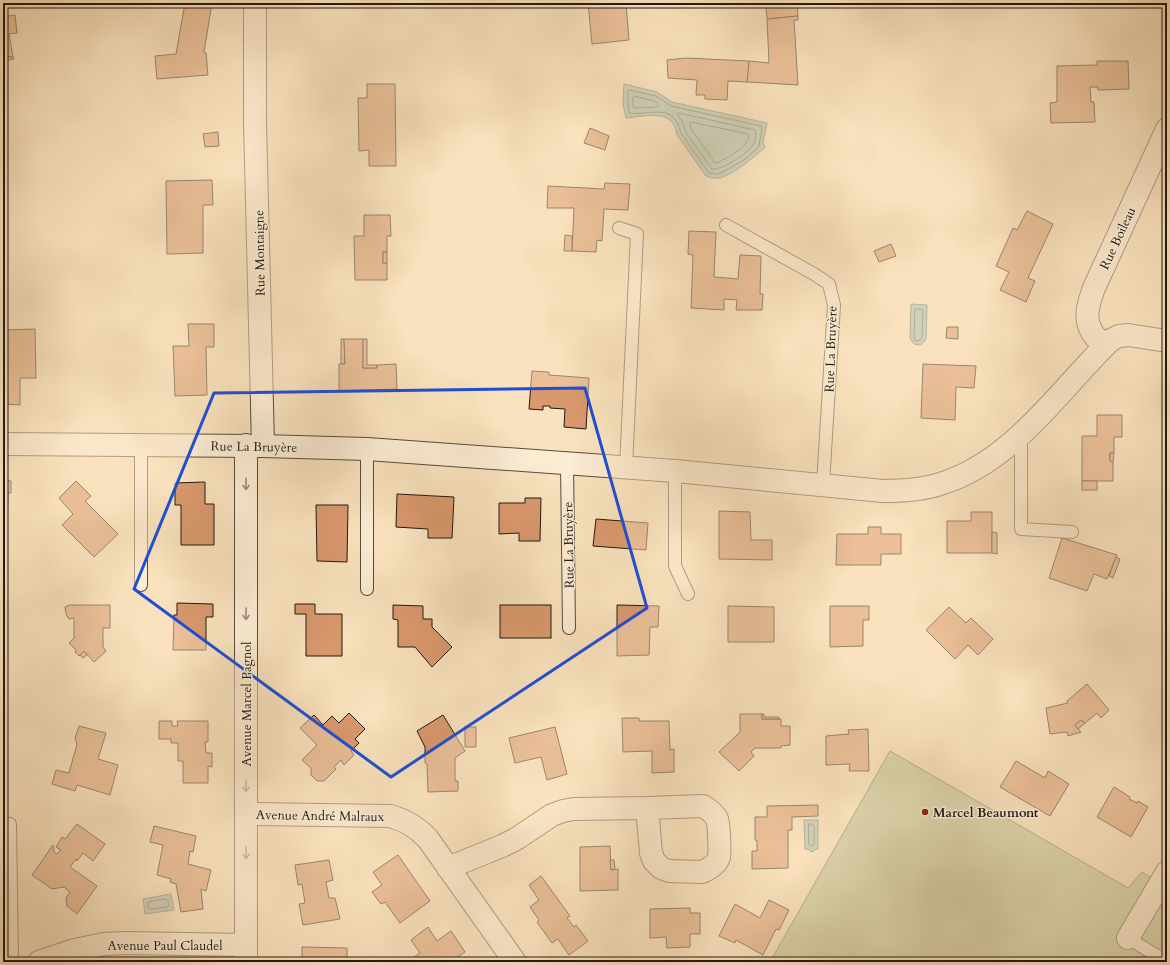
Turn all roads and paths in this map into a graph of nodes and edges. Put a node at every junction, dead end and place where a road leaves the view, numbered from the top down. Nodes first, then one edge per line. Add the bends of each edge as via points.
1 (255, 3) edge
2 (1167, 129) edge
3 (726, 225) dead end
4 (619, 228) dead end
5 (1167, 342) edge
6 (1104, 346) junction
7 (1021, 434) junction
8 (3, 444) edge
9 (141, 445) junction
10 (255, 445) junction
11 (367, 450) junction
12 (567, 462) junction
13 (626, 467) junction
14 (675, 470) junction
15 (824, 484) junction
16 (1072, 532) dead end
17 (141, 585) dead end
18 (366, 589) dead end
19 (688, 594) dead end
20 (569, 628) dead end
21 (647, 808) dead end
22 (246, 814) junction
23 (10, 824) dead end
24 (448, 868) junction
25 (1167, 872) edge
26 (1128, 938) joint
27 (246, 954) edge
28 (12, 962) edge
29 (39, 962) edge
30 (515, 962) edge
31 (1167, 962) edge

1 - 10 street, Rue Montaigne
2 - 6 street, Rue Boileau via 1089,302 1088,322 1091,331
3 - 15 lane, Rue La Bruyère via 829,284 834,305
4 - 13 lane via 637,234
5 - 6 street, Rue La Bruyère via 1128,335 1119,336
6 - 7 street, Rue La Bruyère
7 - 15 street, Rue La Bruyère via 981,466 940,484 910,490 883,491
7 - 16 lane via 1021,530
8 - 9 street, Rue La Bruyère
9 - 10 street, Rue La Bruyère
9 - 17 lane
10 - 11 street, Rue La Bruyère
10 -> 22 street, Avenue Marcel Pagnol
11 - 12 street, Rue La Bruyère
11 - 18 lane
12 - 13 street, Rue La Bruyère
12 - 20 lane, Rue La Bruyère
13 - 14 street, Rue La Bruyère
14 - 15 street, Rue La Bruyère
14 - 19 lane via 675,566
21 - 24 street via 563,811 552,815 516,839
22 - 24 street, Avenue André Malraux via 390,816 420,830
22 -> 27 street, Avenue Marcel Pagnol
23 - 28 lane
24 - 30 street, Avenue André Malraux
25 - 26 street
26 - 31 lane
27 - 29 street, Avenue Paul Claudel via 125,943 75,950

